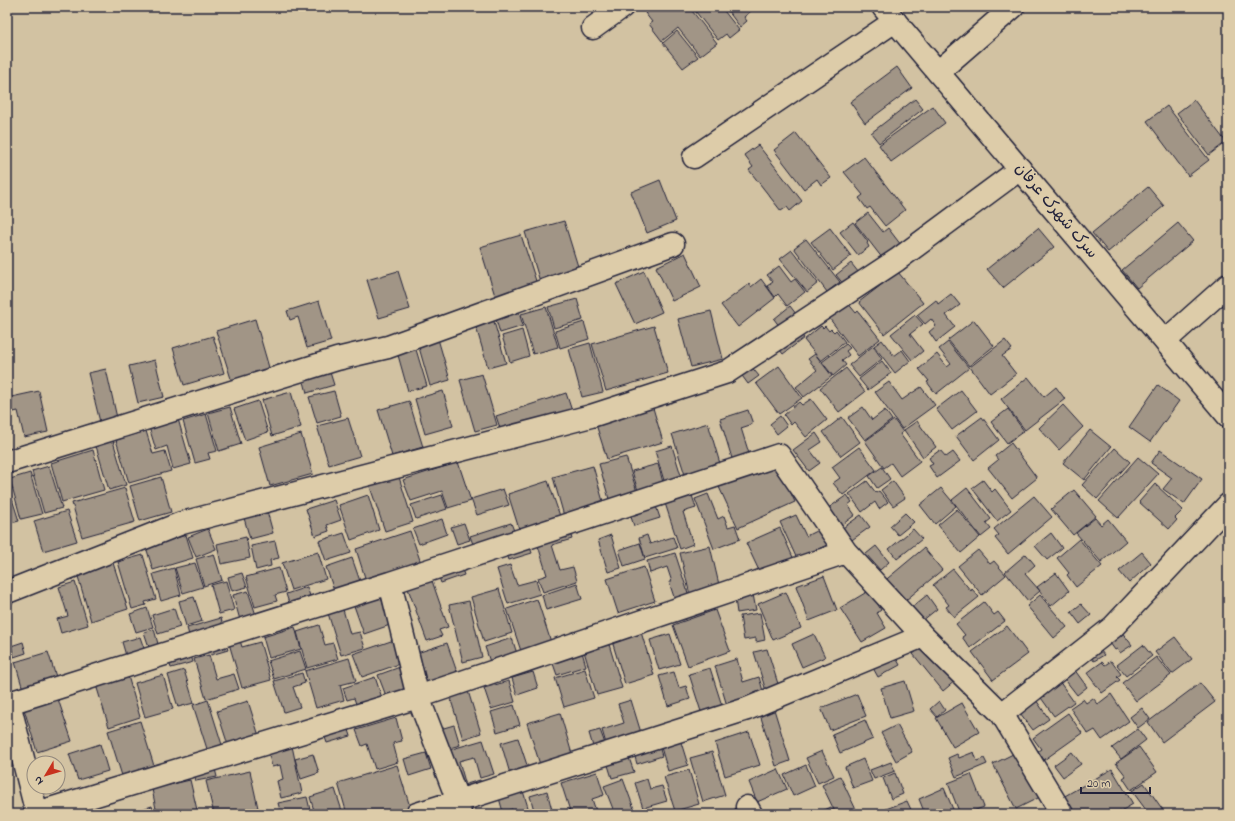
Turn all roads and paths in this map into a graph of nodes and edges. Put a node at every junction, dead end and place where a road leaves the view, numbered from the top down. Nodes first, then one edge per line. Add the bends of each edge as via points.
1 (622, 7) edge
2 (1013, 7) edge
3 (889, 14) edge
4 (593, 28) dead end
5 (938, 72) junction
6 (694, 157) dead end
7 (1020, 169) junction
8 (673, 244) dead end
9 (1228, 285) edge
10 (1166, 340) junction
11 (1228, 416) edge
12 (7, 462) edge
13 (1228, 505) edge
14 (846, 552) junction
15 (390, 583) junction
16 (7, 592) edge
17 (923, 636) junction
18 (418, 697) junction
19 (1002, 714) junction
20 (459, 808) edge
21 (37, 813) edge
22 (417, 814) edge
23 (1062, 814) edge

1 - 4 street
2 - 5 street
3 - 5 street, سرک شهرک عرفان
3 - 6 street
5 - 7 street, سرک شهرک عرفان
7 - 10 street, سرک شهرک عرفان
7 - 16 street via 897,260 728,372 591,416 182,523
8 - 12 street via 388,347 337,358
9 - 10 street
10 - 11 street, سرک شهرک عرفان
13 - 19 street via 1113,627
14 - 15 street via 780,455
14 - 17 street
14 - 18 street
15 - 18 street
15 - 21 street via 9,702
17 - 19 street
17 - 20 street via 747,709
18 - 20 street
18 - 21 street
19 - 23 street
20 - 22 street

